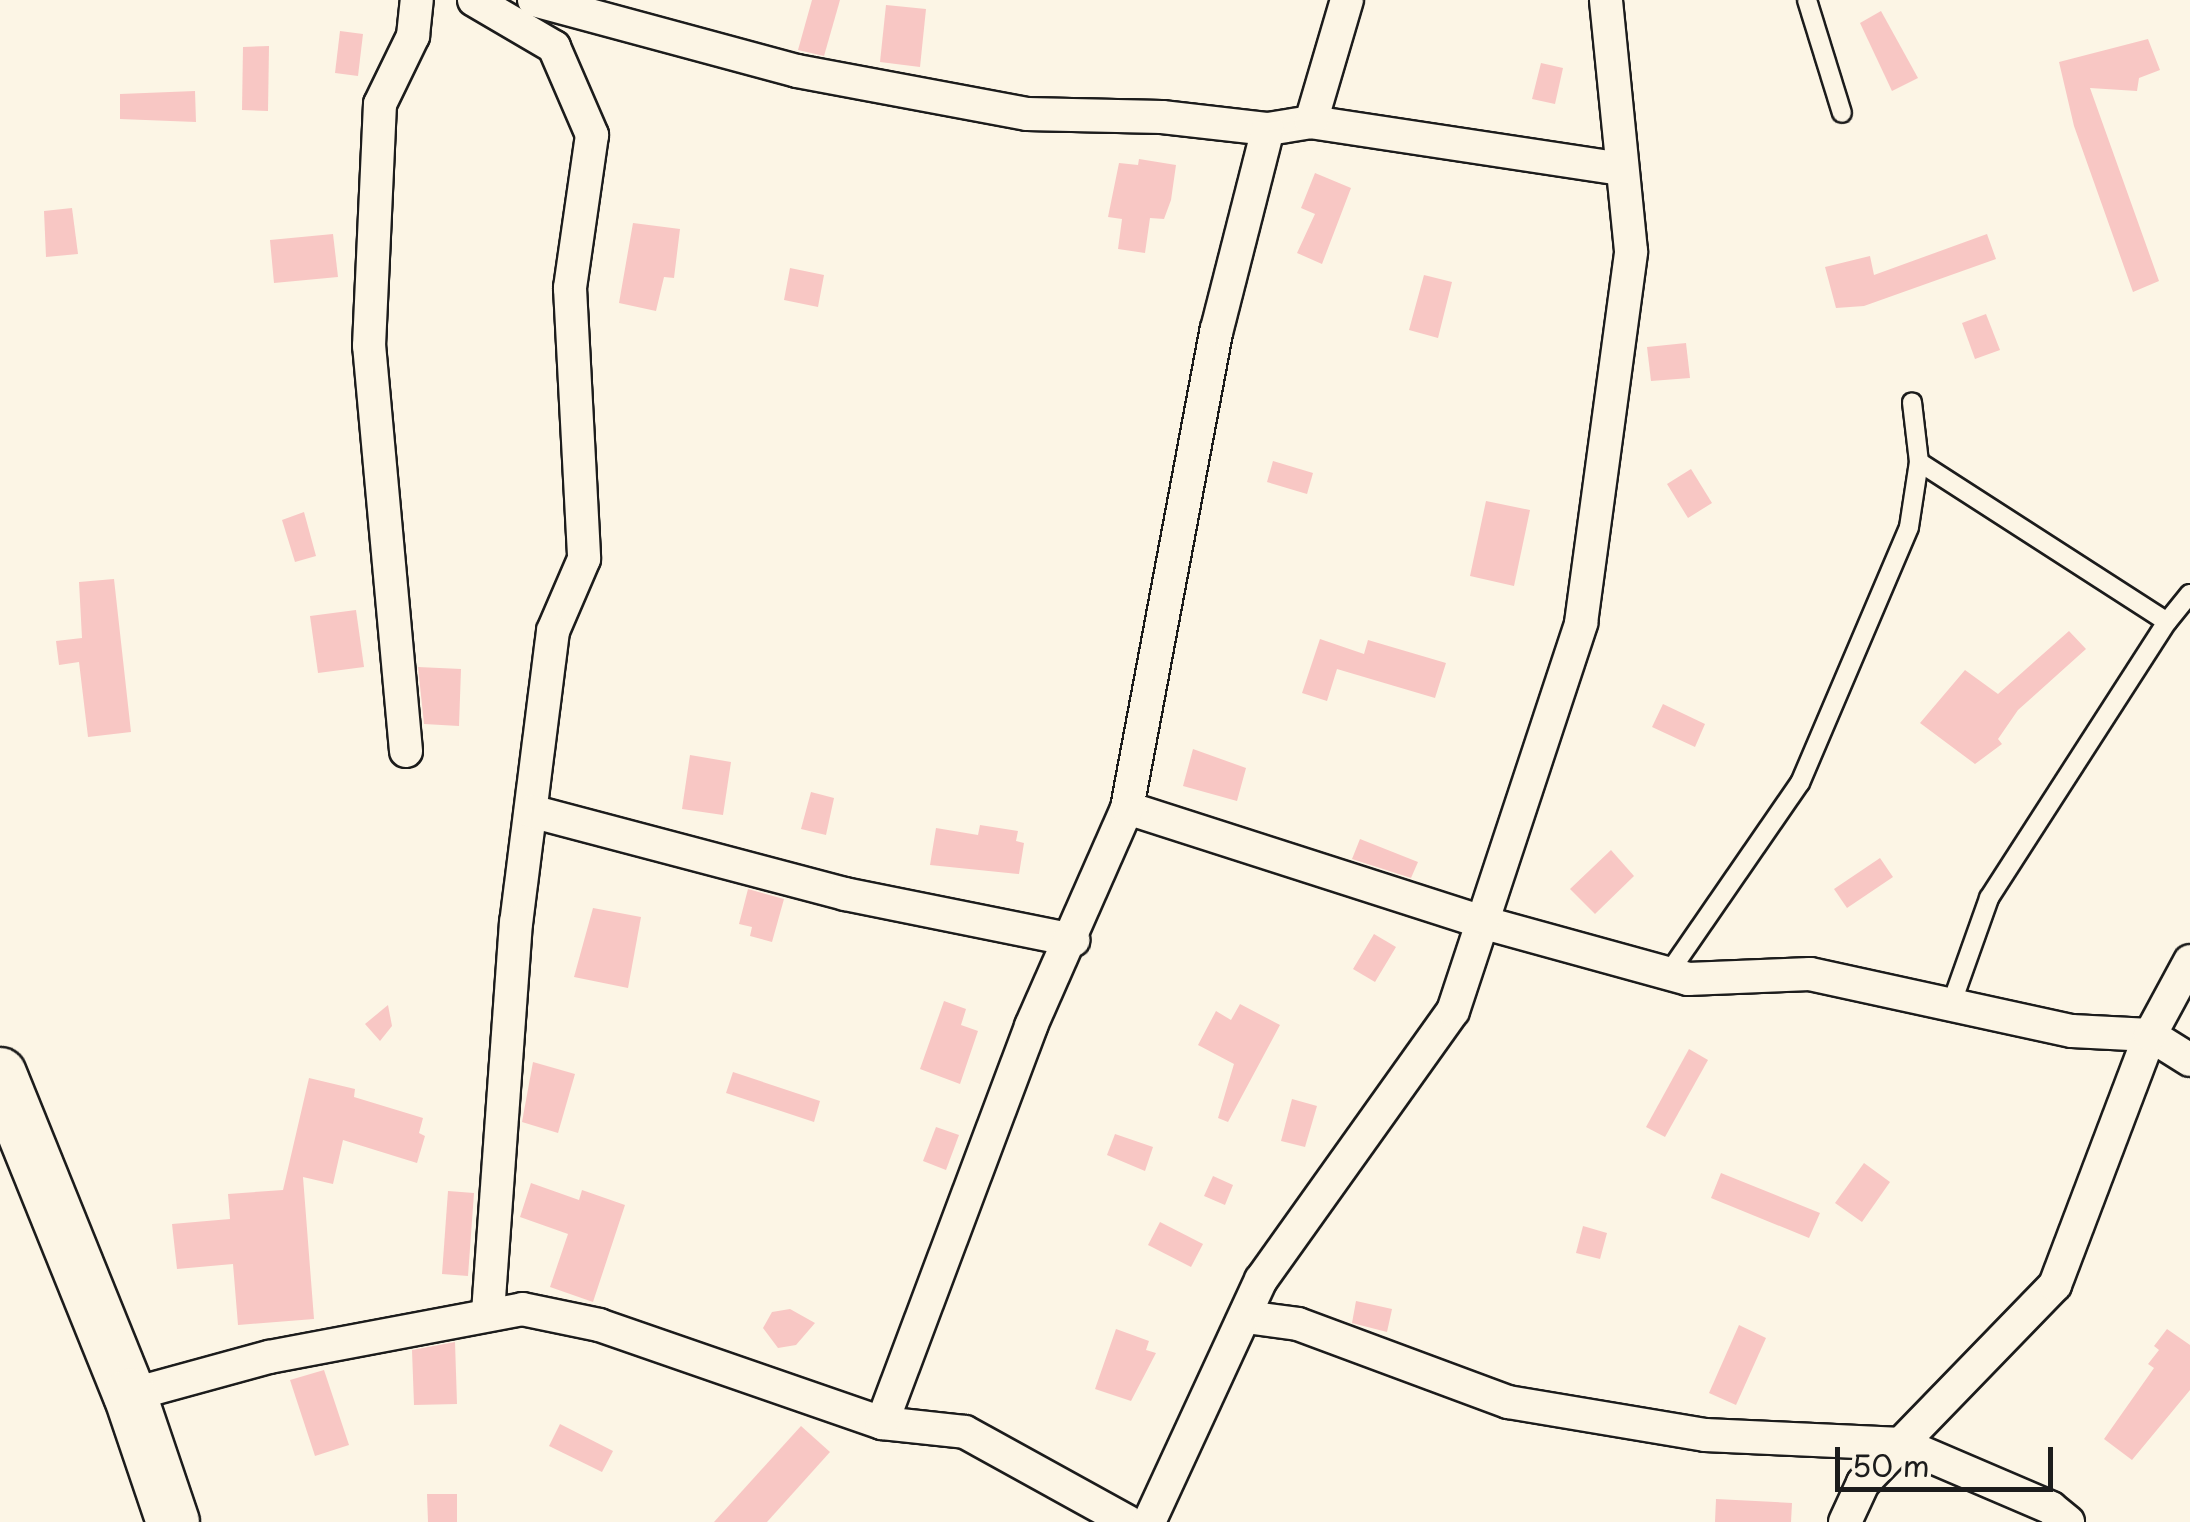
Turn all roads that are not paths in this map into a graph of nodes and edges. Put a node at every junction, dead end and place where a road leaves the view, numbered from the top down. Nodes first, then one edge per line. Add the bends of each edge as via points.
1 (418, 0) edge
2 (474, 0) edge
3 (534, 0) edge
4 (1347, 0) edge
5 (1606, 0) edge
6 (1806, 0) edge
7 (1842, 113) dead end
8 (1311, 122) junction
9 (1268, 130) junction
10 (1622, 169) junction
11 (1912, 402) dead end
12 (1919, 462) junction
13 (2190, 594) edge
14 (2167, 622) junction
15 (406, 750) dead end
16 (1127, 808) junction
17 (530, 811) junction
18 (1485, 923) junction
19 (1073, 940) junction
20 (2190, 960) edge
21 (1668, 974) junction
22 (1951, 1006) junction
23 (2150, 1036) junction
24 (2190, 1060) edge
25 (0, 1074) edge
26 (488, 1314) junction
27 (1246, 1317) junction
28 (130, 1394) junction
29 (882, 1423) junction
30 (1902, 1444) junction
31 (173, 1522) edge
32 (1128, 1522) edge
33 (1149, 1522) edge
34 (1845, 1522) edge
35 (2068, 1522) edge

1 - 15 street via 413,36 380,104 369,346
2 - 17 street via 554,47 592,135 570,288 584,559 553,632
3 - 9 street via 797,71 1027,114 1162,117
4 - 8 street
5 - 10 street
6 - 7 lane
8 - 9 street
8 - 10 street
9 - 16 street via 1216,330
10 - 18 street via 1631,250 1581,624
11 - 12 lane
12 - 14 lane
12 - 21 lane via 1909,527 1800,783
13 - 14 lane
14 - 22 lane via 1988,898
16 - 18 street
16 - 19 street
17 - 19 street via 845,894
17 - 26 street
18 - 21 street
18 - 27 street via 1453,1011 1261,1280
19 - 29 street via 1031,1026
20 - 23 street
21 - 22 street via 1688,980 1810,974
22 - 23 street via 2072,1031
23 - 24 street
23 - 30 street via 2055,1285
25 - 28 main road
26 - 28 street via 270,1357
26 - 29 street via 522,1309 599,1326
27 - 30 street via 1298,1324 1508,1402 1705,1435
27 - 33 street
28 - 31 main road
29 - 32 street via 965,1432
30 - 34 street via 1863,1483
30 - 35 street via 2051,1508

